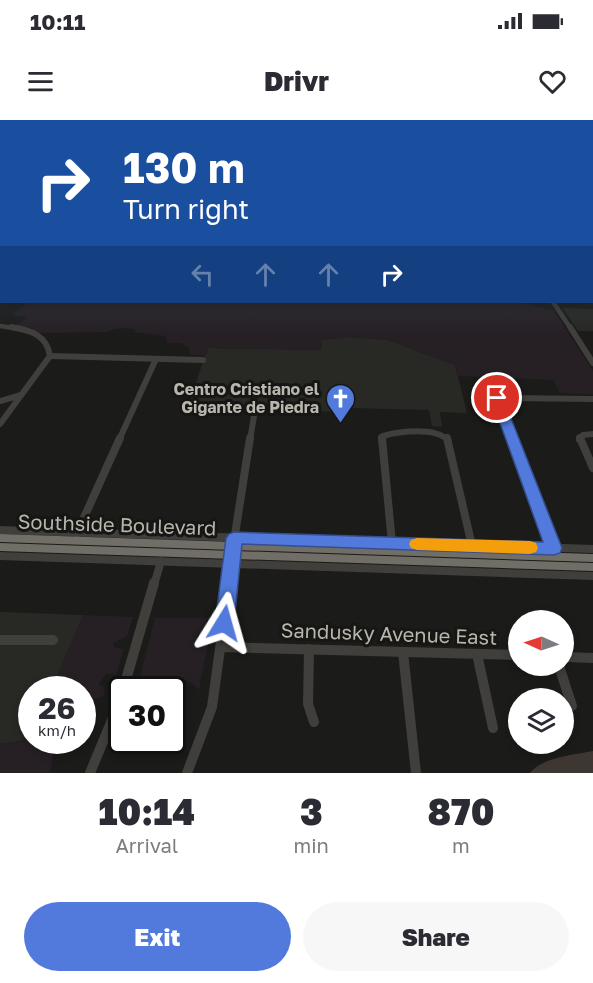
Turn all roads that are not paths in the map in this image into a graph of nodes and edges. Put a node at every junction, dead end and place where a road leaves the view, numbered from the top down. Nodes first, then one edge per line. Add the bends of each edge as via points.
1 (554, 303) edge
2 (0, 326) edge
3 (50, 356) junction
4 (156, 358) junction
5 (203, 360) dead end
6 (593, 363) edge
7 (21, 395) junction
8 (593, 399) edge
9 (0, 401) edge
10 (255, 410) dead end
11 (0, 424) edge
12 (593, 434) edge
13 (593, 468) edge
14 (0, 530) edge
15 (78, 533) junction
16 (0, 538) edge
17 (392, 543) junction
18 (0, 547) edge
19 (554, 548) junction
20 (593, 549) edge
21 (233, 551) junction
22 (0, 556) edge
23 (593, 558) edge
24 (476, 559) junction
25 (160, 561) junction
26 (593, 567) edge
27 (593, 576) edge
28 (0, 640) edge
29 (53, 640) dead end
30 (221, 647) junction
31 (309, 649) junction
32 (403, 652) junction
33 (477, 654) junction
34 (508, 655) edge
35 (574, 657) edge
36 (593, 658) edge
37 (127, 676) edge
38 (314, 722) dead end
39 (493, 728) dead end
40 (108, 730) edge
41 (90, 773) edge
42 (187, 773) edge
43 (416, 773) edge

1 - 6 street
2 - 3 street via 43,337
3 - 4 street
3 - 7 street
4 - 5 street
4 - 15 street
7 - 9 street
7 - 11 street
8 - 19 street via 497,398
10 - 21 street
12 - 13 street via 583,435 579,441
14 - 15 street
15 - 21 street
16 - 21 highway, Southside Boulevard
17 - 21 street
17 - 24 street
17 - 24 street via 381,440 387,434 438,434 448,440
18 - 21 highway, Southside Boulevard
19 - 20 street
19 - 24 street
21 - 24 highway, Southside Boulevard
21 - 25 street
21 - 30 street
22 - 25 street
23 - 24 highway, Southside Boulevard
24 - 26 highway, Southside Boulevard
24 - 27 street
25 - 37 street
28 - 29 street
30 - 31 street, Sandusky Avenue East
30 - 42 street via 212,707
31 - 32 street, Sandusky Avenue East
31 - 38 street via 308,704
32 - 33 street, Sandusky Avenue East
32 - 43 street
33 - 34 street, Sandusky Avenue East
33 - 39 street
35 - 36 street
40 - 41 street

